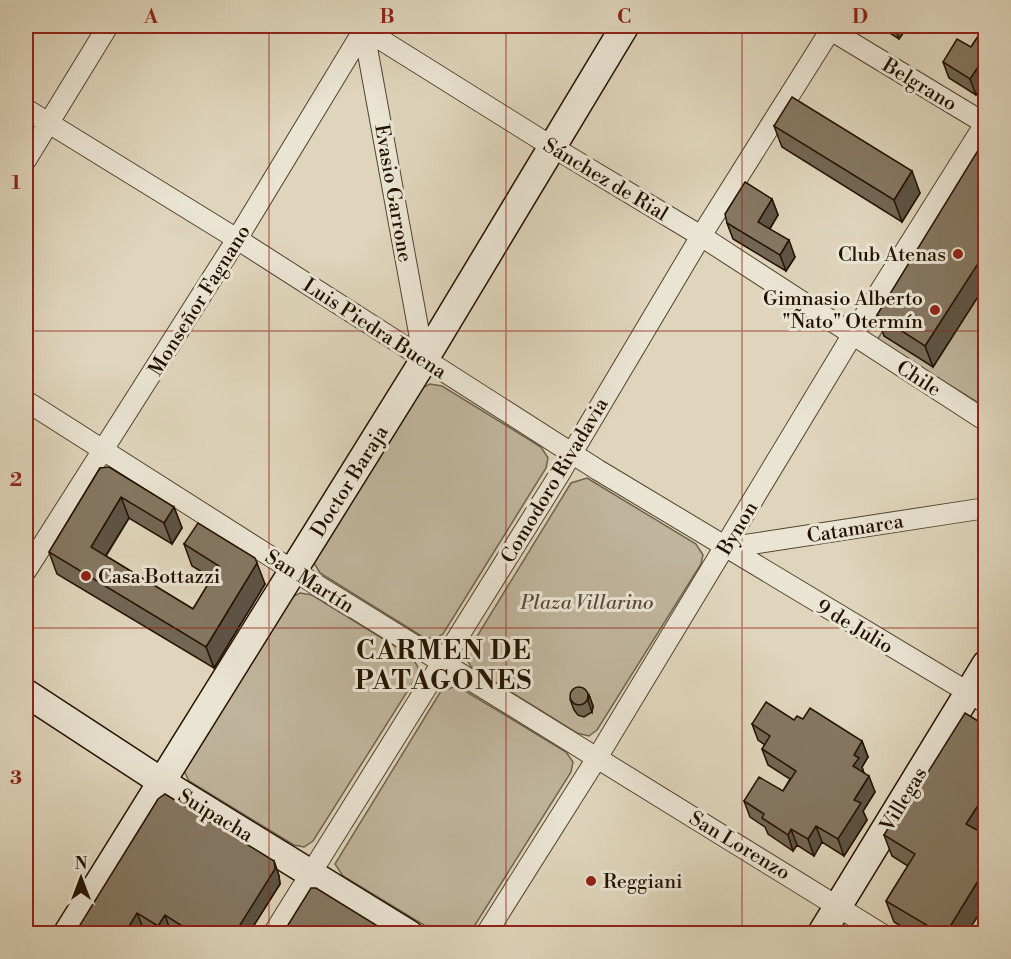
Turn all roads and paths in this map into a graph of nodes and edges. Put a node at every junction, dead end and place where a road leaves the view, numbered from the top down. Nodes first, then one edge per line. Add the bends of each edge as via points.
1 (108, 26) edge
2 (363, 26) edge
3 (625, 26) edge
4 (829, 27) edge
5 (26, 109) edge
6 (48, 123) junction
7 (985, 123) edge
8 (550, 146) junction
9 (26, 160) edge
10 (701, 236) junction
11 (237, 239) junction
12 (853, 334) junction
13 (424, 360) junction
14 (26, 401) edge
15 (986, 421) edge
16 (104, 450) junction
17 (572, 454) junction
18 (986, 508) edge
19 (725, 548) junction
20 (294, 570) junction
21 (26, 571) edge
22 (443, 662) junction
23 (986, 664) edge
24 (26, 693) edge
25 (977, 698) edge
26 (597, 758) junction
27 (162, 782) junction
28 (310, 872) junction
29 (839, 904) junction
30 (67, 933) edge
31 (273, 933) edge
32 (409, 933) edge
33 (486, 933) edge
34 (821, 933) edge
35 (882, 933) edge

1 - 6 street
2 - 8 street, Sánchez de Rial
2 - 11 street, Monseñor Fagnano
2 - 13 street, Evasio Garrone
3 - 8 street, Doctor Baraja
4 - 7 street, Belgrano
4 - 10 street, Comodoro Rivadavia
5 - 6 street, Luis Piedra Buena
6 - 9 street
6 - 11 street, Luis Piedra Buena
7 - 12 street, Bynon
8 - 10 street, Sánchez de Rial
8 - 13 street, Doctor Baraja
10 - 12 street, Sánchez de Rial
10 - 17 street, Comodoro Rivadavia
11 - 13 street, Luis Piedra Buena
11 - 16 street, Monseñor Fagnano
12 - 15 street, Chile
12 - 19 street, Bynon
13 - 17 street, Luis Piedra Buena
13 - 20 street, Doctor Baraja
14 - 16 street, San Martín
16 - 20 street, San Martín
16 - 21 street, Monseñor Fagnano
17 - 19 street, Luis Piedra Buena
17 - 22 street, Comodoro Rivadavia
18 - 19 street, Catamarca
19 - 25 street, 9 de Julio
19 - 26 street, Bynon
20 - 22 street, San Martín
20 - 27 street, Doctor Baraja
22 - 26 street, San Martín
22 - 28 street, Comodoro Rivadavia
23 - 25 street, Villegas
24 - 27 street, Suipacha
25 - 29 street, Villegas
26 - 29 street, San Lorenzo
26 - 33 street, Bynon
27 - 28 street, Suipacha
27 - 30 street, Doctor Baraja
28 - 31 street, Comodoro Rivadavia
28 - 32 street, Suipacha
29 - 34 street, Villegas
29 - 35 street, San Lorenzo

